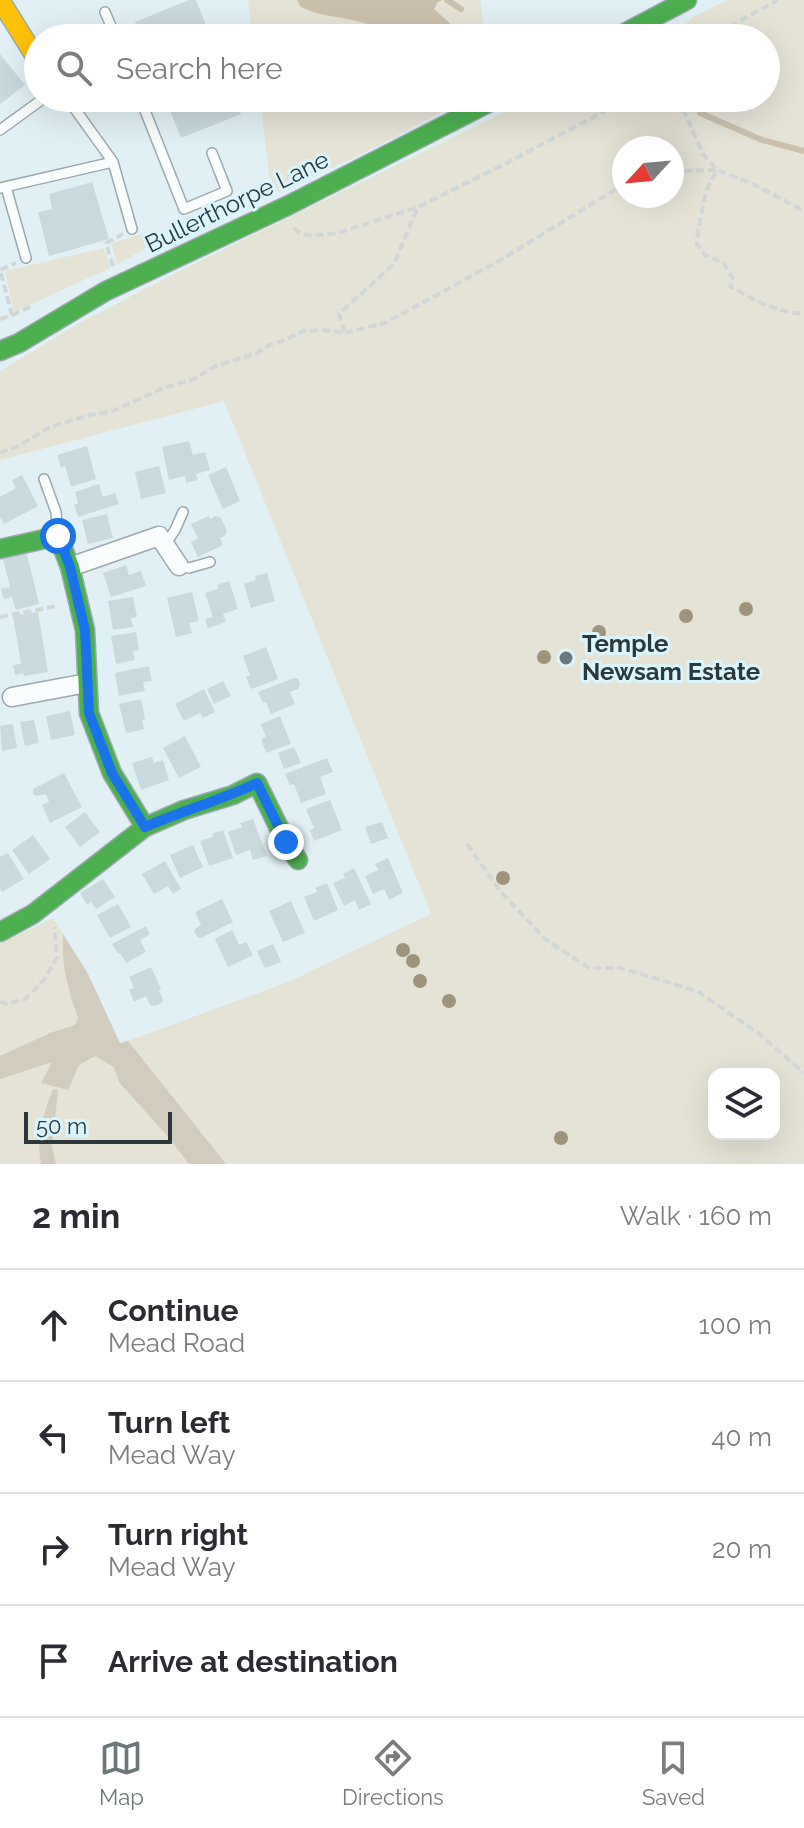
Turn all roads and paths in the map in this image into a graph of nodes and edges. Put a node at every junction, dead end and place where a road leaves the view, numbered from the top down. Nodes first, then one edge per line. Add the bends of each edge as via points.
1 (0, 0) edge
2 (687, 0) edge
3 (778, 0) edge
4 (105, 12) dead end
5 (110, 24) edge
6 (642, 24) edge
7 (735, 24) edge
8 (24, 39) edge
9 (25, 112) edge
10 (77, 112) edge
11 (146, 112) edge
12 (471, 112) edge
13 (603, 112) edge
14 (684, 112) edge
15 (0, 130) edge
16 (212, 153) dead end
17 (113, 162) junction
18 (717, 170) junction
19 (684, 171) edge
20 (3, 187) edge
21 (612, 191) edge
22 (289, 205) junction
23 (418, 207) junction
24 (804, 211) edge
25 (132, 229) joint
26 (305, 230) dead end
27 (312, 236) junction
28 (26, 258) joint
29 (114, 269) dead end
30 (41, 302) dead end
31 (804, 314) edge
32 (12, 315) junction
33 (0, 319) edge
34 (345, 333) junction
35 (0, 351) edge
36 (0, 453) edge
37 (44, 479) dead end
38 (183, 512) dead end
39 (58, 536) junction
40 (165, 545) junction
41 (0, 549) edge
42 (210, 562) dead end
43 (179, 566) joint
44 (70, 567) junction
45 (78, 602) junction
46 (0, 617) edge
47 (87, 683) junction
48 (12, 697) dead end
49 (145, 827) junction
50 (467, 844) dead end
51 (298, 860) dead end
52 (50, 901) junction
53 (0, 932) edge
54 (0, 1002) edge
55 (804, 1073) edge

1 - 8 street
2 - 6 street
3 - 7 path
4 - 5 lane
9 - 15 lane
10 - 17 lane
11 - 16 lane via 184,209 227,191
12 - 22 street, Bullerthorpe Lane
13 - 23 path
14 - 18 path via 703,154
17 - 20 lane
17 - 25 lane
18 - 19 path
18 - 24 path
18 - 31 path via 706,191 697,244 705,255 724,263 734,281 730,286 757,302
20 - 28 lane
21 - 34 path via 385,323
22 - 27 path via 294,229
22 - 35 street, Bullerthorpe Lane via 106,291
23 - 27 path
23 - 34 path via 394,264 339,314
25 - 29 path via 106,243
26 - 27 path
28 - 32 path via 0,270
30 - 32 path
32 - 33 path
34 - 36 path via 303,331 113,411 50,427
37 - 39 lane
38 - 40 lane
39 - 41 street
39 - 44 street
40 - 43 street
40 - 44 street via 159,536
42 - 43 lane
44 - 45 street
45 - 46 path
45 - 47 street
47 - 48 street
47 - 49 street via 89,713 112,773
49 - 51 street via 257,783
49 - 52 street
50 - 55 path via 501,892 545,939 589,968 621,968 697,991
52 - 53 street
52 - 54 path via 57,958 25,999

